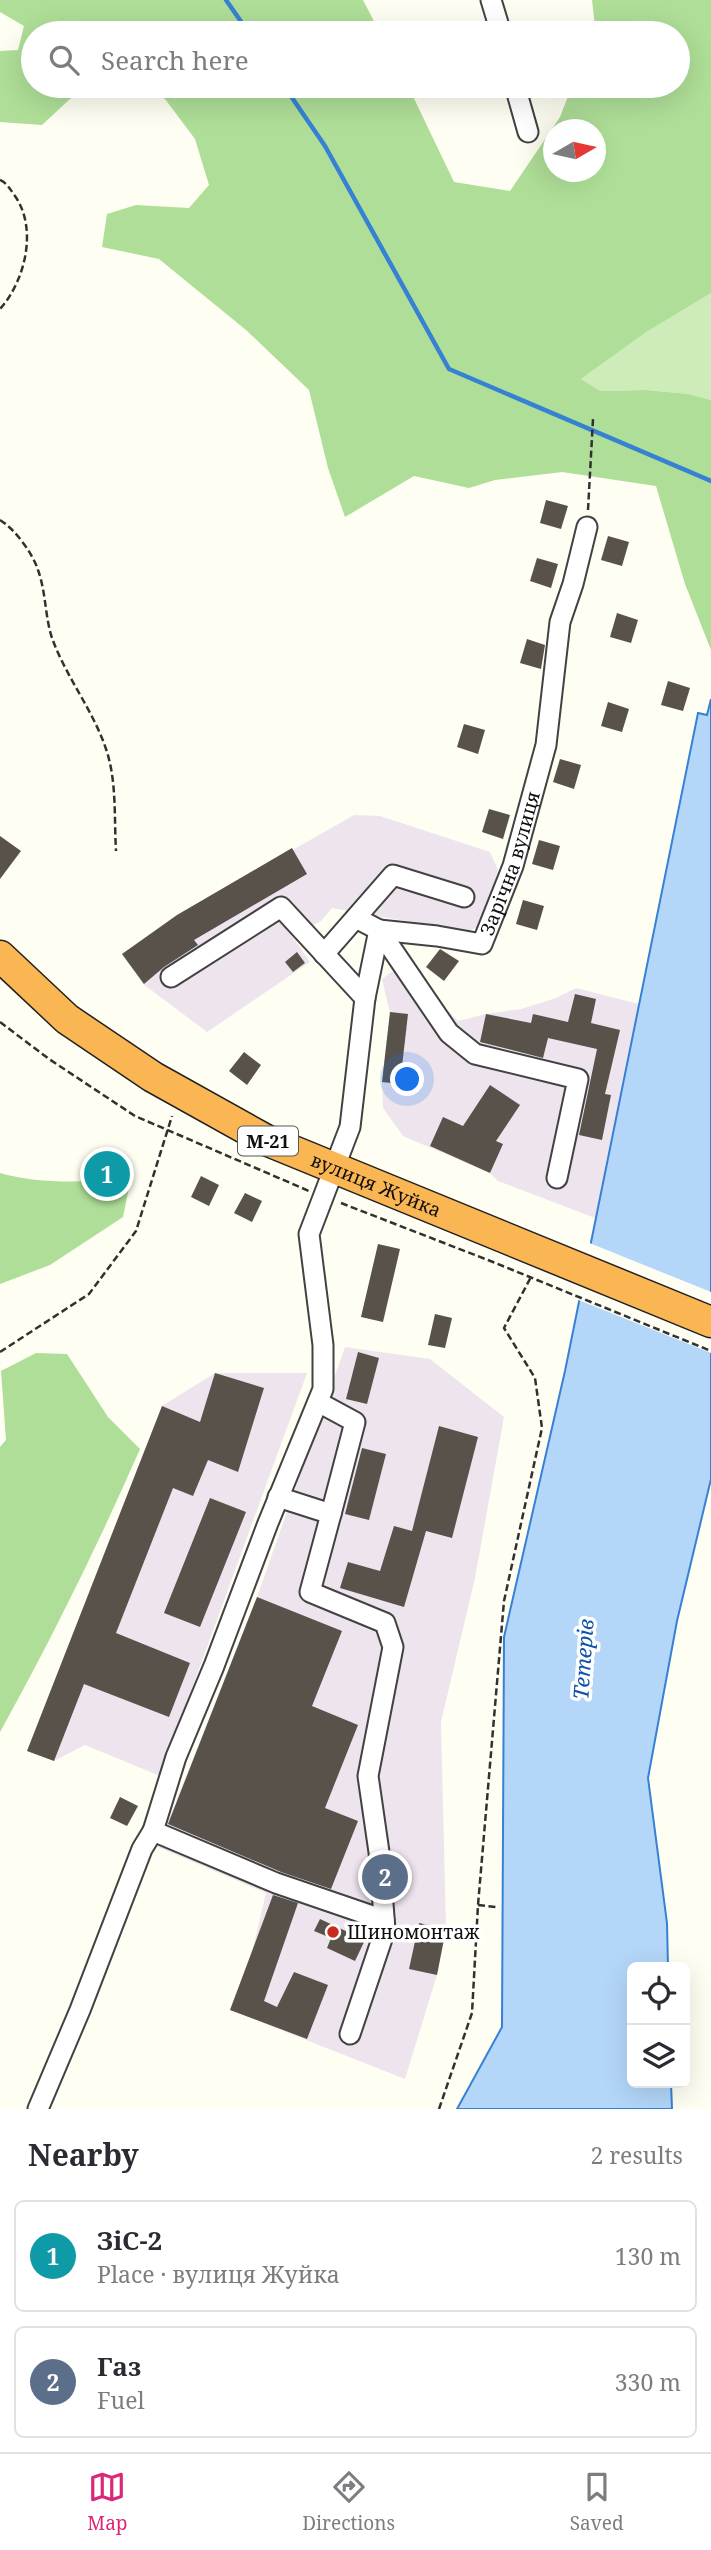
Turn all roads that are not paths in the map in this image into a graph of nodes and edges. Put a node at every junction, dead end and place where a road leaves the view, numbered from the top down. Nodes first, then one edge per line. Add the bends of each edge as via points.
1 (491, 0) edge
2 (497, 21) edge
3 (518, 98) edge
4 (528, 132) dead end
5 (587, 527) road end
6 (464, 897) dead end
7 (356, 918) junction
8 (379, 930) junction
9 (324, 954) junction
10 (0, 956) edge
11 (172, 977) dead end
12 (365, 998) junction
13 (335, 1167) junction
14 (557, 1178) dead end
15 (711, 1322) edge
16 (318, 1402) junction
17 (278, 1497) junction
18 (331, 1514) junction
19 (153, 1831) junction
20 (384, 1920) junction
21 (350, 2034) dead end
22 (38, 2109) edge

1 - 2 street
3 - 4 street
5 - 8 street, Зарічна вулиця via 560,622 546,746 513,866 482,944
6 - 7 street via 393,875
7 - 8 street
7 - 9 street
8 - 12 street
8 - 14 street via 449,1033 475,1054 578,1079
9 - 11 street via 281,907
9 - 12 street
10 - 13 highway, вулиця Жуйка / М-21 via 67,1018 153,1077 266,1140
12 - 13 street via 350,1127
13 - 15 highway, вулиця Жуйка / М-21
13 - 16 street via 309,1234 323,1345 323,1389
16 - 17 street
16 - 18 street via 355,1422
17 - 18 street
17 - 19 street via 176,1757
18 - 20 street via 310,1592 385,1623 393,1647 368,1776
19 - 20 street via 276,1883
19 - 22 street
20 - 21 street via 385,1930

